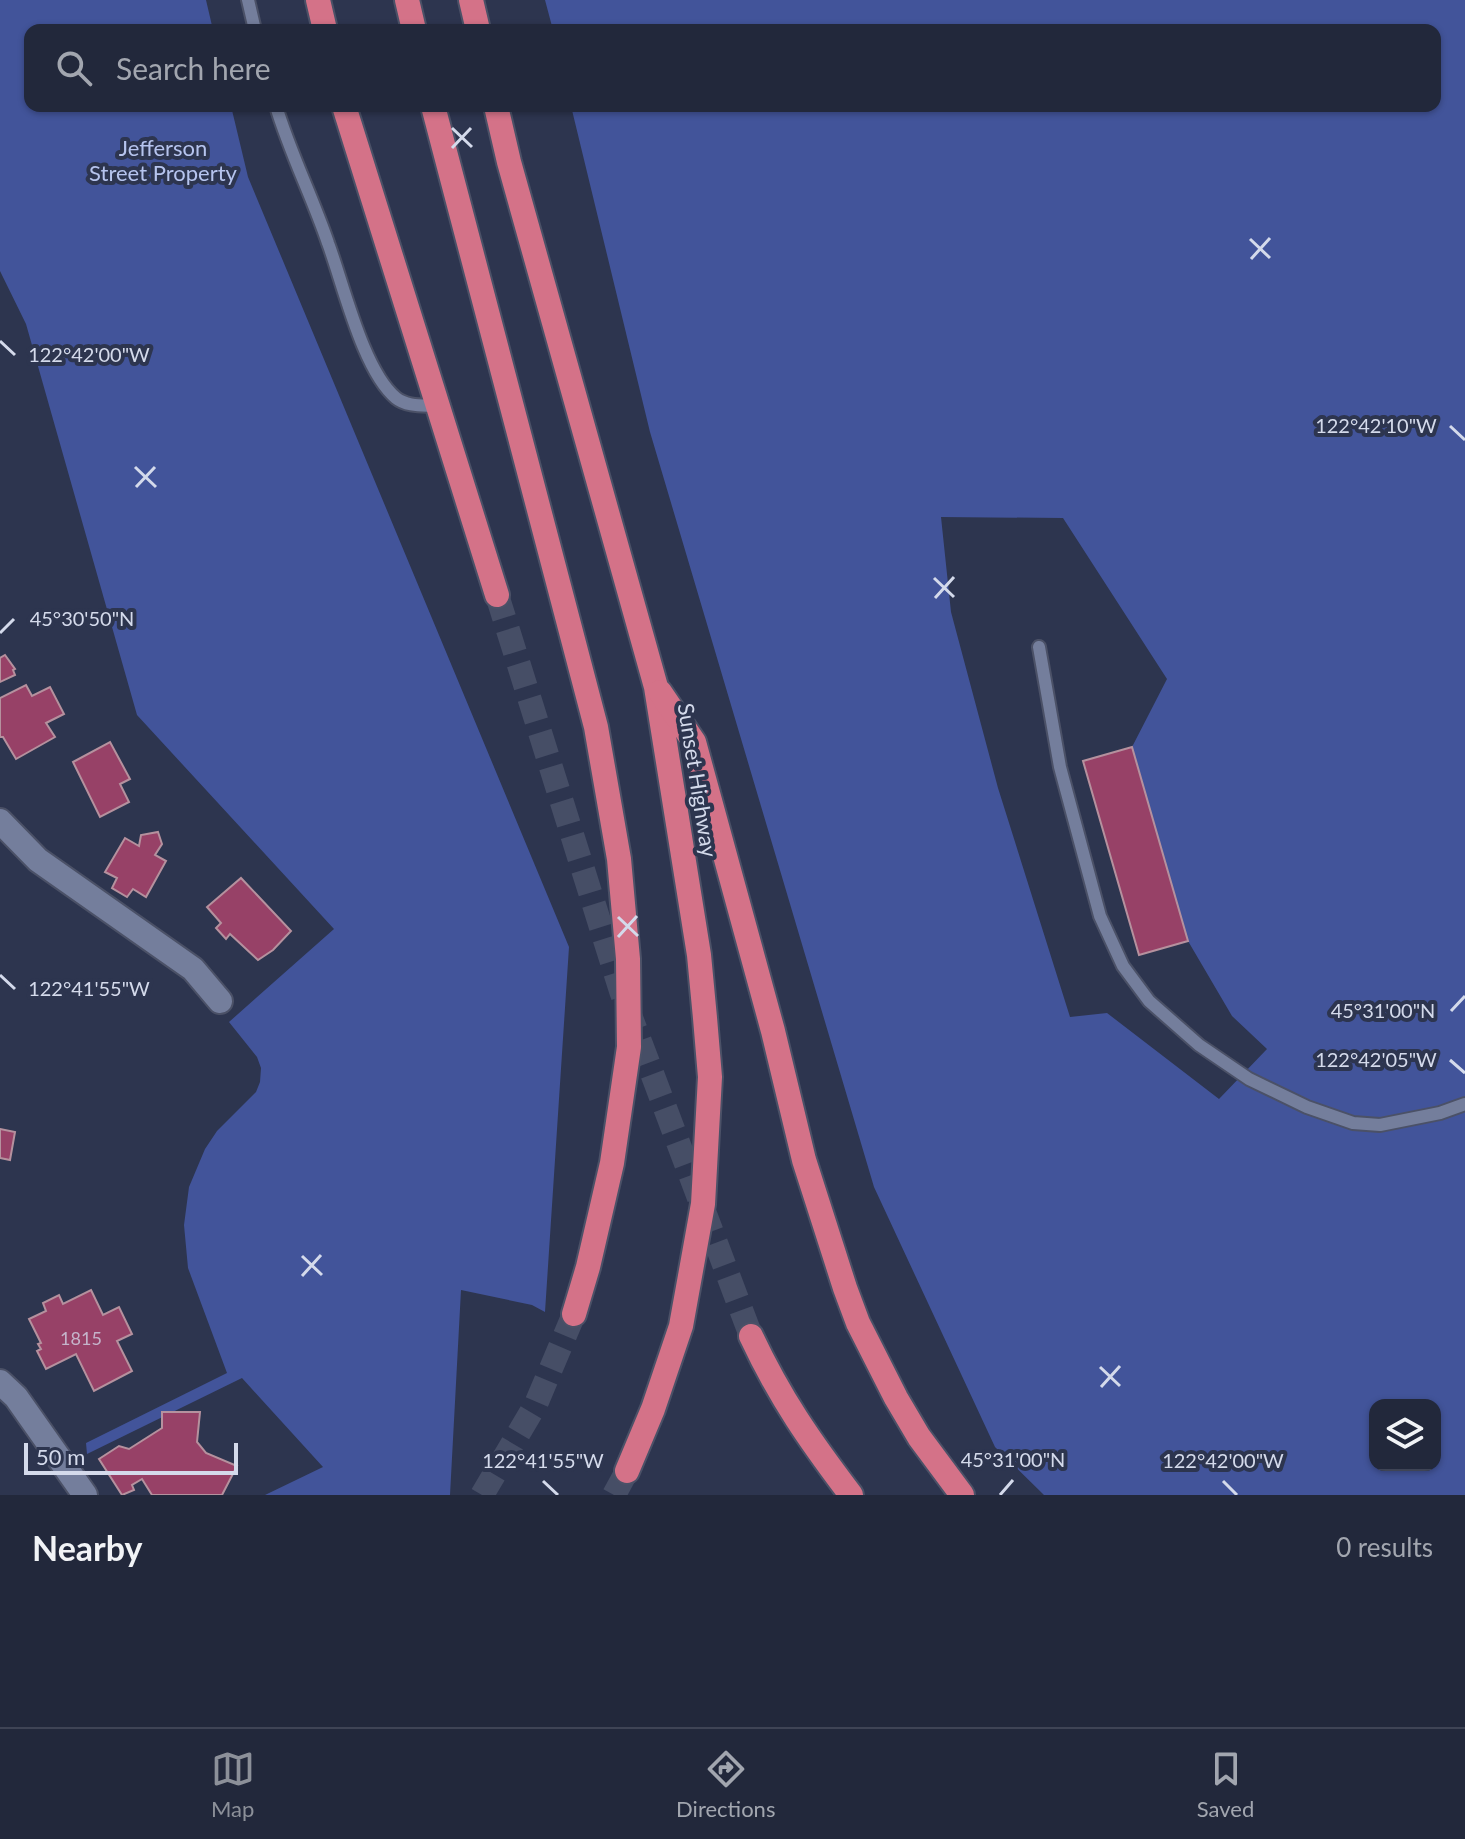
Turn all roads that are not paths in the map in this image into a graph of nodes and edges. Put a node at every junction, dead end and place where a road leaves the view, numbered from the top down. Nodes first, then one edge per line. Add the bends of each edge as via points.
1 (248, 0) edge
2 (318, 0) edge
3 (407, 0) edge
4 (471, 0) edge
5 (254, 24) edge
6 (324, 24) edge
7 (413, 24) edge
8 (477, 24) edge
9 (278, 112) edge
10 (346, 112) edge
11 (435, 112) edge
12 (498, 112) edge
13 (437, 406) junction
14 (497, 595) tunnel mouth
15 (1039, 647) dead end
16 (656, 687) junction
17 (0, 821) edge
18 (220, 1001) dead end
19 (1465, 1104) edge
20 (574, 1314) tunnel mouth
21 (751, 1336) tunnel mouth
22 (0, 1382) edge
23 (627, 1471) tunnel mouth
24 (85, 1495) edge
25 (851, 1495) edge
26 (962, 1495) edge

1 - 5 lane
2 - 6 highway
3 - 7 highway
4 - 8 highway
9 - 13 lane via 371,362 396,398
10 - 13 highway
11 - 20 highway via 596,727 619,859 629,1047 612,1163
12 - 16 highway, Sunset Highway
13 - 14 highway
15 - 19 lane via 1060,767 1100,916 1123,966 1149,1001 1249,1079 1353,1123 1380,1125
16 - 23 highway, Sunset Highway via 699,955 710,1077 703,1204 681,1326
16 - 26 highway via 694,742 804,1160 853,1311 919,1437
17 - 18 street via 38,860 193,969
21 - 25 highway via 802,1431
22 - 24 street

